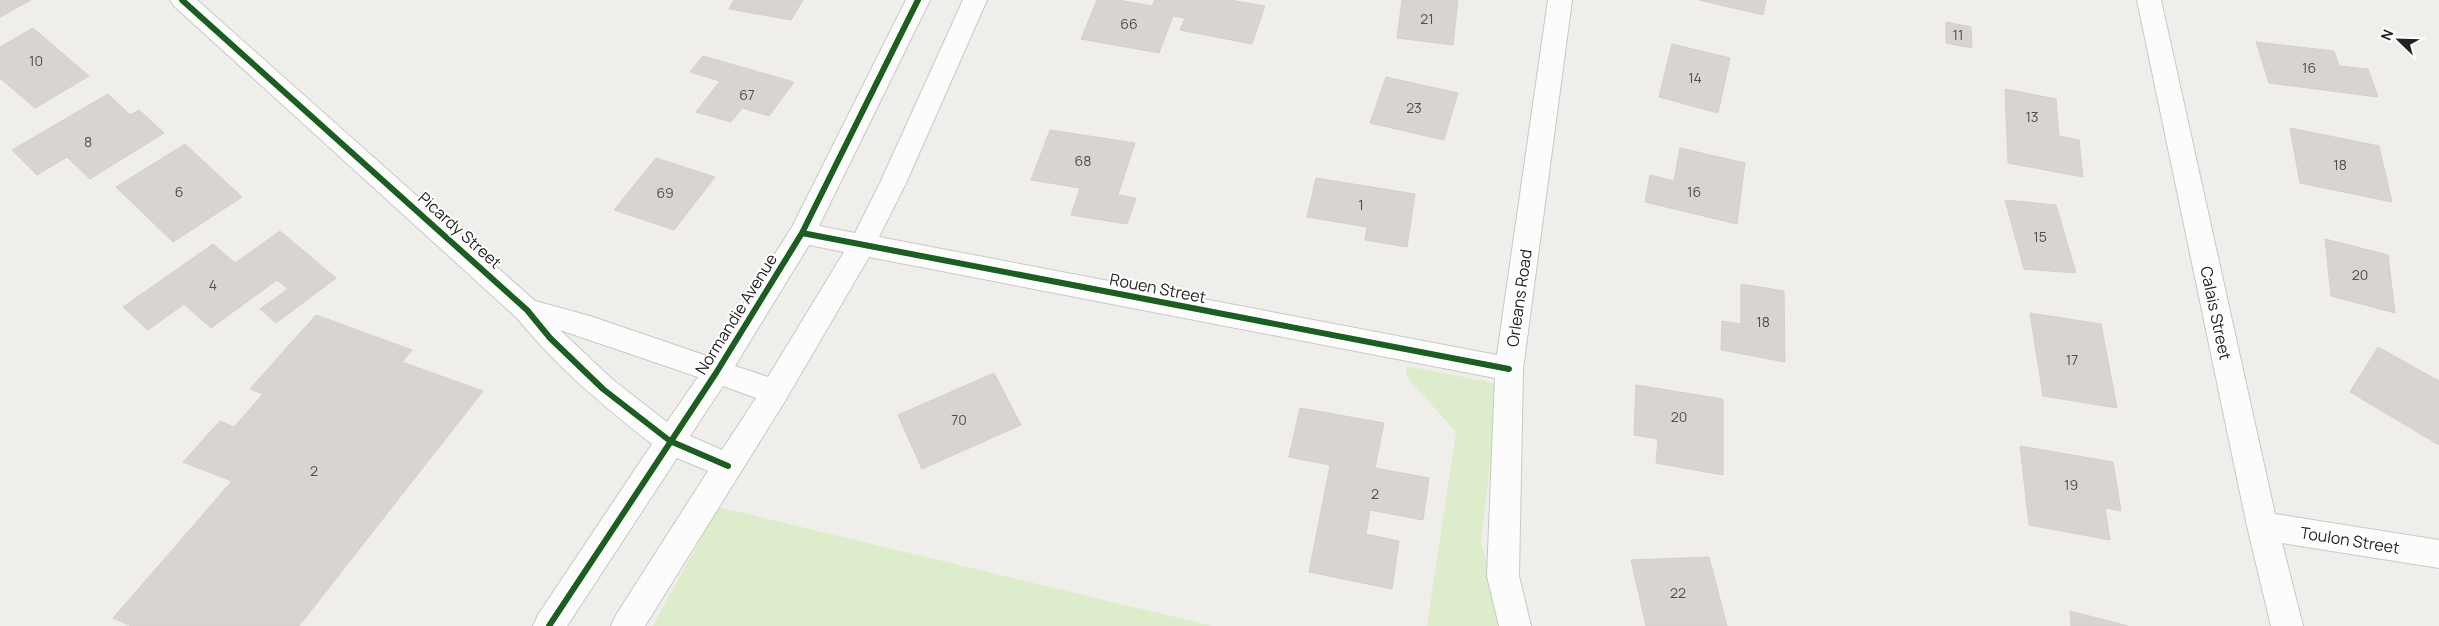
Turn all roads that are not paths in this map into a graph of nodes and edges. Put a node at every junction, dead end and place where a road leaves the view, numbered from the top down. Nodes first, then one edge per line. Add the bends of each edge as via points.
1 (182, 0) edge
2 (918, 0) edge
3 (975, 0) edge
4 (1560, 0) edge
5 (2149, 0) edge
6 (802, 233) junction
7 (862, 244) junction
8 (528, 310) junction
9 (1509, 369) junction
10 (716, 373) junction
11 (775, 392) junction
12 (670, 441) junction
13 (728, 466) junction
14 (2262, 526) junction
15 (2439, 554) edge
16 (549, 626) edge
17 (627, 626) edge
18 (1516, 626) edge
19 (2287, 626) edge

1 - 8 street, Picardy Street
2 - 6 street, Normandie Avenue
3 - 7 street via 893,184
4 - 9 street, Orleans Road
5 - 14 street, Calais Street
6 - 7 street, Rouen Street
6 - 10 street, Normandie Avenue
7 - 9 street, Rouen Street
7 - 11 street
8 - 10 street, Picardy Street via 629,339
8 - 12 street, Picardy Street via 550,338 603,390
9 - 18 street, Orleans Road via 1503,576
10 - 11 street, Picardy Street
10 - 12 street, Normandie Avenue
11 - 13 street
12 - 13 street, Picardy Street
12 - 16 street, Normandie Avenue
13 - 17 street
14 - 15 street, Toulon Street
14 - 19 street, Calais Street

